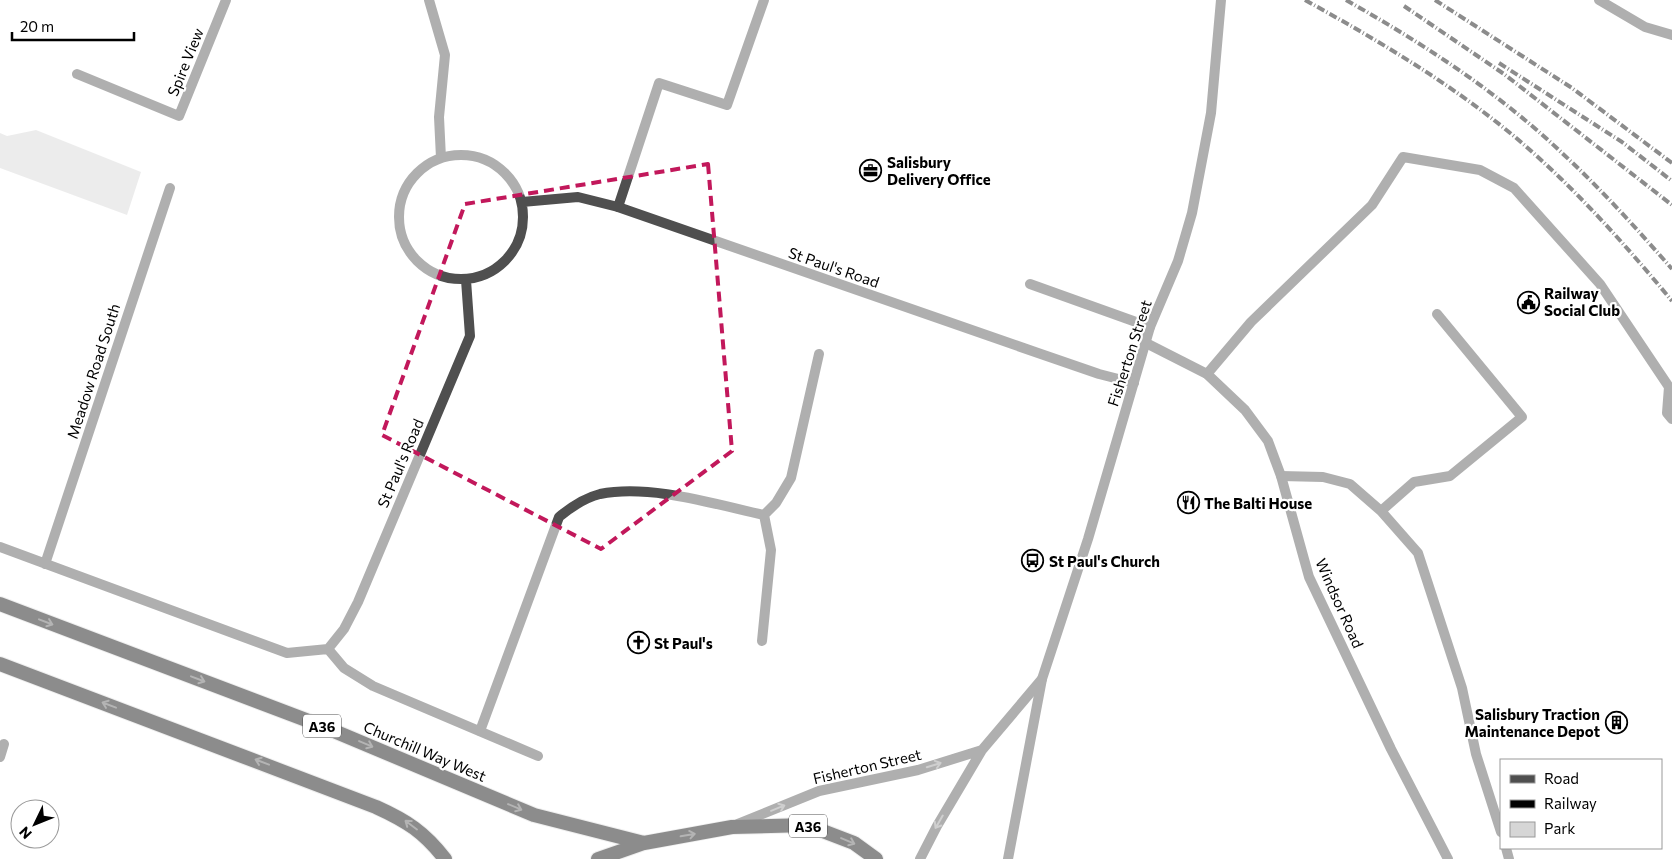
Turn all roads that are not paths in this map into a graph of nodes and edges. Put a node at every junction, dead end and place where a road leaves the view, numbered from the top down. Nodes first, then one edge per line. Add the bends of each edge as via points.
1 (226, 0) edge
2 (429, 0) edge
3 (764, 0) edge
4 (1221, 0) edge
5 (1599, 0) edge
6 (1672, 35) edge
7 (77, 74) dead end
8 (441, 158) junction
9 (170, 188) dead end
10 (522, 202) junction
11 (618, 207) junction
12 (466, 280) junction
13 (1030, 284) dead end
14 (1436, 314) dead end
15 (1150, 327) junction
16 (1146, 343) junction
17 (819, 354) dead end
18 (1207, 374) junction
19 (1134, 383) junction
20 (1672, 419) edge
21 (1281, 476) junction
22 (1381, 511) junction
23 (764, 515) junction
24 (0, 547) edge
25 (45, 564) junction
26 (0, 604) edge
27 (762, 641) dead end
28 (328, 649) junction
29 (0, 664) edge
30 (1042, 679) junction
31 (480, 731) junction
32 (4, 744) dead end
33 (982, 750) junction
34 (538, 756) dead end
35 (0, 757) edge
36 (732, 827) junction
37 (1500, 829) edge
38 (644, 843) junction
39 (445, 859) edge
40 (598, 859) edge
41 (876, 859) edge
42 (920, 859) edge
43 (1008, 859) edge
44 (1448, 859) edge

1 - 7 street, Spire View via 179,116
2 - 8 street via 445,55 439,117
3 - 11 street via 728,105 659,83
4 - 15 street, Fisherton Street via 1210,113 1192,213 1178,260
5 - 6 street via 1645,27
8 - 10 street via 461,154 481,158 499,168 513,184
8 - 12 street via 423,167 409,181 400,200 398,219 402,239 412,256 427,270 445,278
9 - 25 street, Meadow Road South
10 - 11 street, St Paul's Road via 578,197
10 - 12 street via 520,238 511,254 483,276
11 - 19 street, St Paul's Road via 1047,356
12 - 28 street, St Paul's Road via 470,336 358,602 344,629
13 - 15 street
14 - 22 street via 1522,417 1450,476 1414,482
15 - 16 street, Fisherton Street
16 - 18 street, Windsor Road
16 - 19 street, Fisherton Street
17 - 23 street via 791,478 776,503
18 - 20 street via 1251,322 1372,205 1403,157 1480,170 1514,188 1600,284 1669,387 1667,413
18 - 21 street, Windsor Road via 1259,426
19 - 30 street, Fisherton Street
21 - 22 street via 1323,476 1350,484
21 - 44 street, Windsor Road via 1309,577
22 - 37 street via 1418,553 1462,688 1476,754
23 - 27 street via 771,550
23 - 31 street via 640,492 600,494 574,505 559,517
24 - 25 street
25 - 28 street via 287,653
26 -> 38 highway, Churchill Way West / A36 via 322,726 534,815
28 - 31 street via 344,668 373,686
39 -> 29 highway via 429,839 405,820 376,806
30 - 33 street, Fisherton Street
30 - 43 street, Fisherton Street
31 - 34 street
32 - 35 street
36 -> 33 street, Fisherton Street via 819,791 918,770
33 -> 42 street, Fisherton Street
38 -> 36 highway, A36
36 -> 41 highway, A36 via 807,825 854,843
38 - 40 highway, A36

